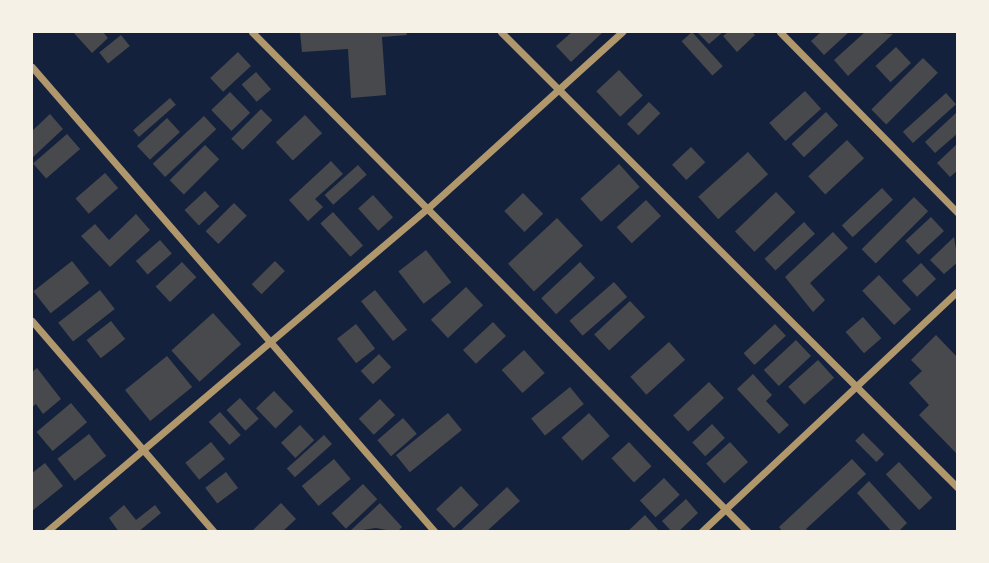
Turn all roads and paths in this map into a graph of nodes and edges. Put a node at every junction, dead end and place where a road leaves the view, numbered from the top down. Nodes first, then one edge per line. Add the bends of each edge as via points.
1 (252, 32) edge
2 (501, 32) edge
3 (622, 32) edge
4 (780, 32) edge
5 (32, 67) edge
6 (557, 88) junction
7 (429, 207) junction
8 (957, 212) edge
9 (957, 291) edge
10 (32, 321) edge
11 (271, 344) junction
12 (857, 384) junction
13 (144, 449) junction
14 (957, 488) edge
15 (726, 509) junction
16 (46, 531) edge
17 (214, 531) edge
18 (435, 531) edge
19 (701, 531) edge
20 (748, 531) edge

1 - 7 street
2 - 6 street
3 - 6 street
4 - 8 street
5 - 11 street
6 - 7 street
6 - 12 street
7 - 11 street
7 - 15 street
9 - 12 street
10 - 13 street
11 - 13 street
11 - 18 street
12 - 14 street
12 - 15 street
13 - 16 street
13 - 17 street
15 - 19 street
15 - 20 street

